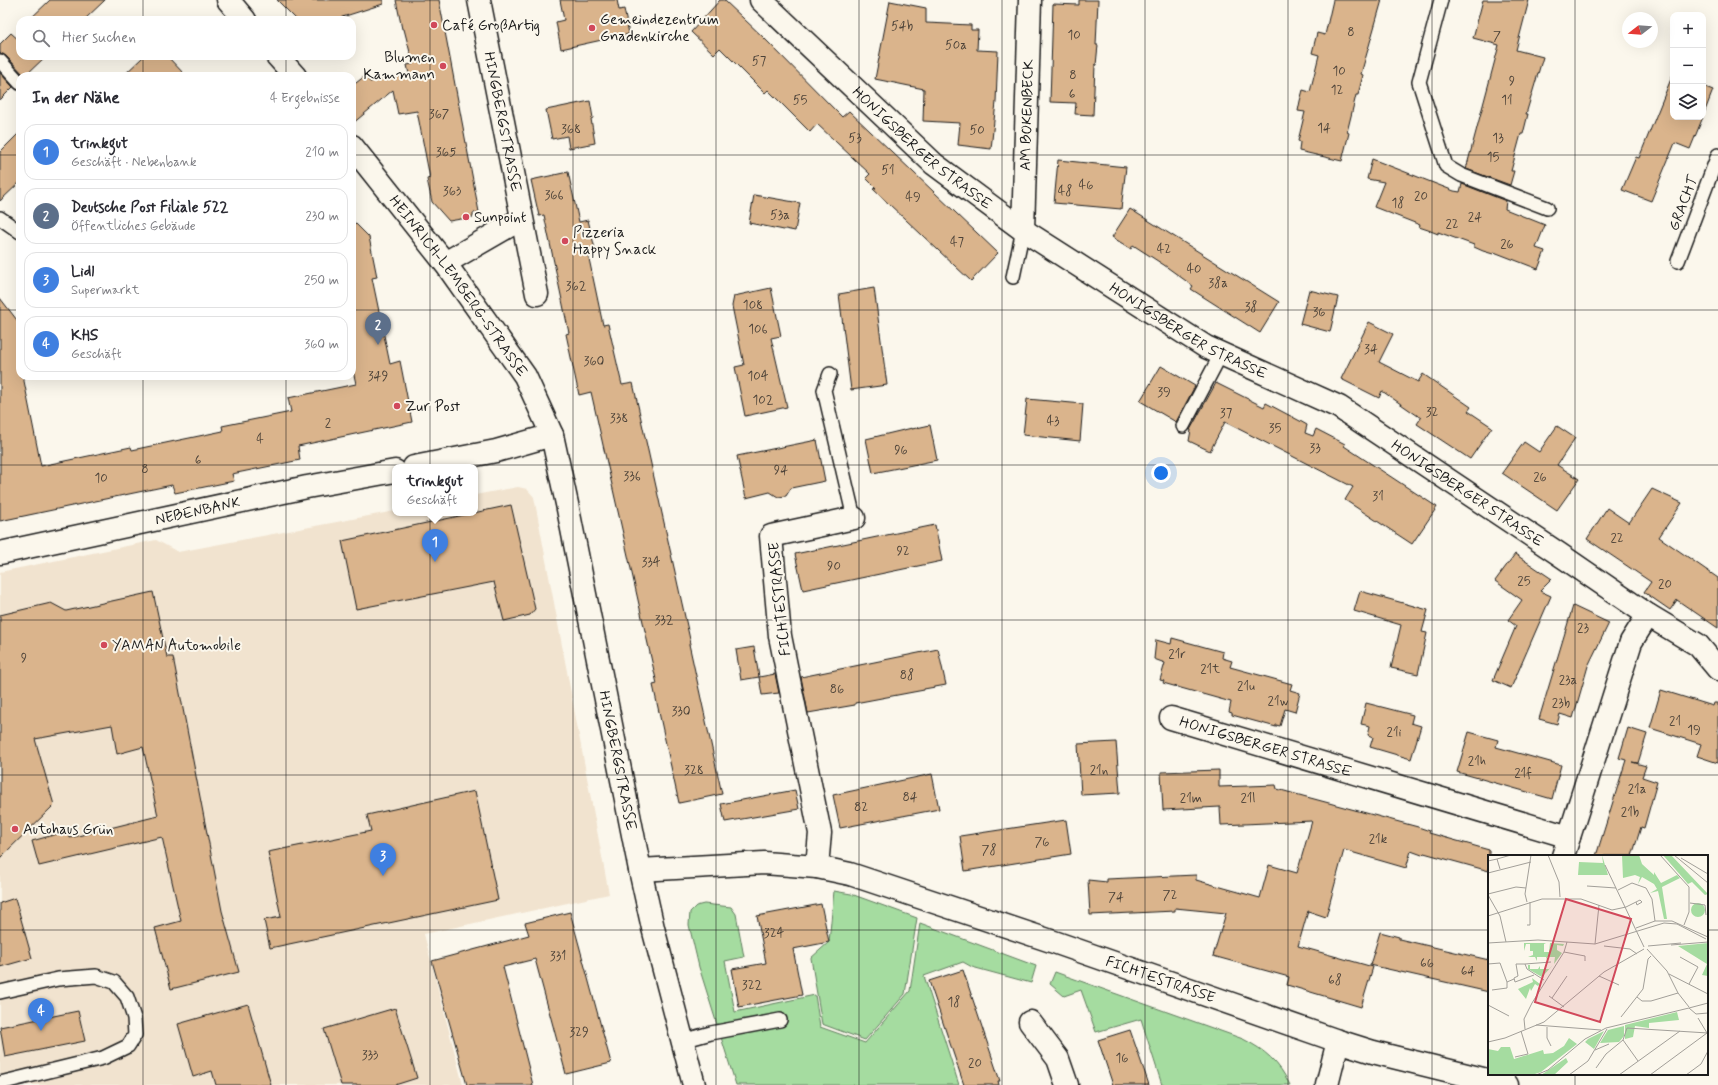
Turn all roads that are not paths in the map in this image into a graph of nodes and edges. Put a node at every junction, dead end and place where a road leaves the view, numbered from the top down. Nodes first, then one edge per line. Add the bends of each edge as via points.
1 (228, 0) edge
2 (479, 0) edge
3 (761, 0) edge
4 (1030, 0) edge
5 (1441, 0) edge
6 (242, 16) edge
7 (281, 60) edge
8 (0, 61) edge
9 (291, 72) edge
10 (16, 79) edge
11 (356, 151) edge
12 (1718, 155) edge
13 (1547, 208) dead end
14 (0, 218) edge
15 (521, 219) junction
16 (16, 229) edge
17 (1023, 230) junction
18 (1678, 261) dead end
19 (445, 263) junction
20 (1013, 277) dead end
21 (537, 294) dead end
22 (1221, 354) junction
23 (830, 374) dead end
24 (1183, 426) dead end
25 (552, 435) junction
26 (429, 464) edge
27 (392, 472) edge
28 (854, 518) joint
29 (0, 553) edge
30 (1648, 615) junction
31 (1718, 668) edge
32 (1171, 718) dead end
33 (1566, 847) edge
34 (817, 867) junction
35 (640, 870) junction
36 (0, 992) edge
37 (780, 1020) dead end
38 (1030, 1022) dead end
39 (682, 1041) junction
40 (1338, 1041) junction
41 (0, 1083) edge
42 (694, 1085) edge
43 (1067, 1085) edge
44 (1327, 1085) edge
45 (1507, 1085) edge

1 - 6 street
2 - 15 street, HINGBERGSTRASSE
3 - 17 street, HONIGSBERGER STRASSE via 934,164
4 - 17 street, AM BOKENBECK
5 - 13 lane via 1419,82 1446,166 1461,175
7 - 9 street
8 - 10 lane
11 - 19 street, HEINRICH-LEMBERG-STRASSE
12 - 18 lane, GRACHT
14 - 16 lane
15 - 19 street
15 - 21 street, HINGBERGSTRASSE
17 - 20 lane
17 - 22 street, HONIGSBERGER STRASSE via 1206,347
19 - 25 street, HEINRICH-LEMBERG-STRASSE via 525,376
22 - 24 lane
22 - 30 street, HONIGSBERGER STRASSE via 1339,407
23 - 28 lane, FICHTESTRASSE via 824,390
25 - 26 street via 496,451
25 - 35 street, HINGBERGSTRASSE via 568,504
27 - 29 street, NEBENBANK via 307,487
28 - 34 street, FICHTESTRASSE via 771,536 780,636 820,833
30 - 31 street, HONIGSBERGER STRASSE via 1698,645
30 - 33 street, HONIGSBERGER STRASSE via 1631,642
32 - 33 street, HONIGSBERGER STRASSE
34 - 35 street, FICHTESTRASSE via 764,863
34 - 40 street, FICHTESTRASSE via 865,878
35 - 39 street, HINGBERGSTRASSE
36 - 41 lane via 58,979 96,976 114,982 126,997 134,1018 134,1035 128,1046 103,1058
37 - 39 lane
38 - 43 street via 1058,1059
39 - 42 street, HINGBERGSTRASSE
40 - 44 street
40 - 45 street, FICHTESTRASSE

